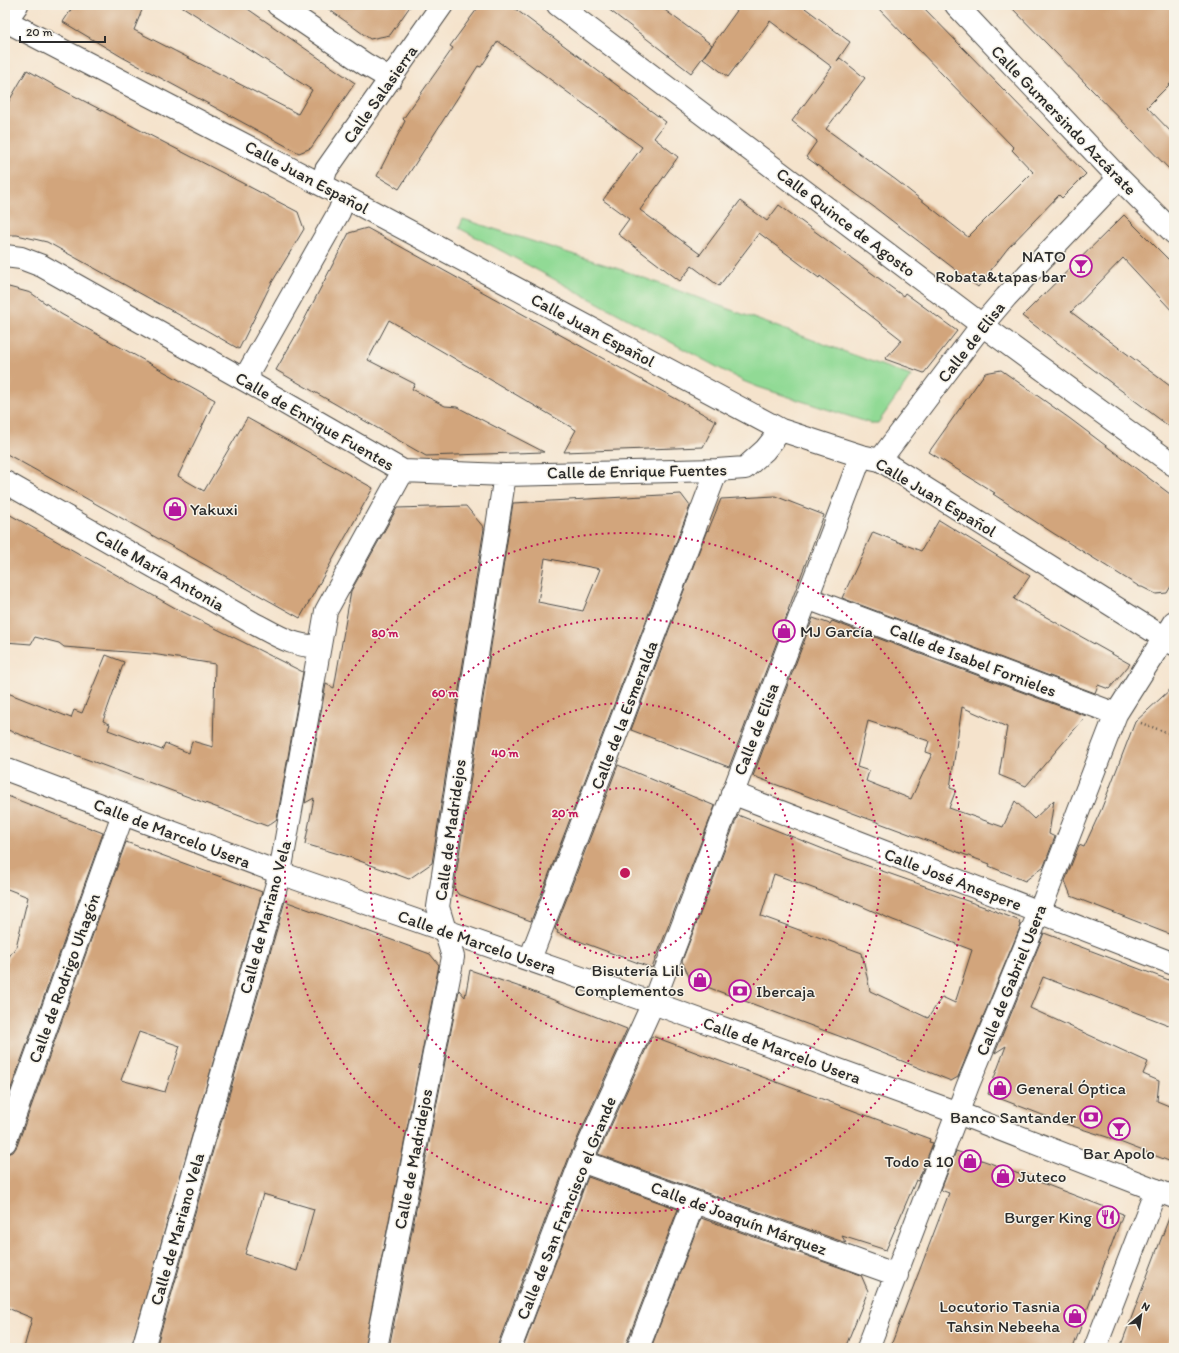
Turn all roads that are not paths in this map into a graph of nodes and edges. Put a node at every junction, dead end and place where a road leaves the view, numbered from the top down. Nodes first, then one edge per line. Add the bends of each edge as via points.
1 (278, 5) edge
2 (442, 5) edge
3 (558, 5) edge
4 (956, 5) edge
5 (9, 16) edge
6 (391, 80) junction
7 (1119, 178) junction
8 (322, 185) junction
9 (344, 197) junction
10 (1174, 233) edge
11 (5, 256) edge
12 (982, 324) junction
13 (250, 383) junction
14 (781, 430) junction
15 (870, 458) junction
16 (1174, 465) edge
17 (718, 470) junction
18 (403, 472) junction
19 (505, 474) junction
20 (5, 482) edge
21 (807, 598) junction
22 (1171, 635) edge
23 (319, 646) junction
24 (1126, 717) junction
25 (5, 769) edge
26 (732, 793) junction
27 (123, 814) junction
28 (280, 873) junction
29 (1039, 912) junction
30 (446, 931) junction
31 (530, 959) junction
32 (1174, 964) edge
33 (653, 1002) junction
34 (958, 1113) junction
35 (5, 1142) edge
36 (581, 1161) junction
37 (1165, 1194) edge
38 (694, 1202) junction
39 (896, 1274) junction
40 (143, 1348) edge
41 (376, 1348) edge
42 (510, 1348) edge
43 (638, 1348) edge
44 (868, 1348) edge
45 (1095, 1348) edge

1 - 6 street
2 - 6 street, Calle Salasierra
3 - 12 street, Calle Quince de Agosto
4 - 7 street, Calle Gumersindo Azcárate
5 - 8 street, Calle Juan Español
6 - 8 street, Calle Salasierra via 326,170
7 - 10 street, Calle Gumersindo Azcárate
7 - 12 street, Calle de Elisa
8 - 9 street, Calle Juan Español
9 - 13 street via 339,212 248,371
9 - 14 street, Calle Juan Español
11 - 13 street, Calle de Enrique Fuentes via 21,258 42,266
12 - 15 street, Calle de Elisa
12 - 16 street, Calle Quince de Agosto
13 - 18 street, Calle de Enrique Fuentes
14 - 15 street, Calle Juan Español
14 - 17 street, Calle de Enrique Fuentes via 765,450 745,468
15 - 21 street, Calle de Elisa
15 - 22 street, Calle Juan Español
17 - 19 street, Calle de Enrique Fuentes
17 - 31 street, Calle de la Esmeralda
18 - 19 street, Calle de Enrique Fuentes
18 - 23 street, Calle de Mariano Vela via 326,610
19 - 30 street, Calle de Madridejos via 438,907
20 - 23 street, Calle María Antonia via 292,643 306,647
21 - 24 street, Calle de Isabel Fornieles
21 - 26 street, Calle de Elisa
22 - 24 street, Calle de Gabriel Usera
23 - 28 street, Calle de Mariano Vela
24 - 29 street, Calle de Gabriel Usera
25 - 27 street, Calle de Marcelo Usera
26 - 29 street, Calle José Anespere
26 - 33 street, Calle de Elisa
27 - 28 street, Calle de Marcelo Usera
27 - 35 street, Calle de Rodrigo Uhagón
28 - 30 street, Calle de Marcelo Usera
28 - 40 street, Calle de Mariano Vela
29 - 32 street, Calle José Anespere
29 - 34 street, Calle de Gabriel Usera
30 - 31 street, Calle de Marcelo Usera
30 - 41 street, Calle de Madridejos via 453,957
31 - 33 street, Calle de Marcelo Usera
33 - 34 street, Calle de Marcelo Usera
33 - 36 street, Calle de San Francisco el Grande
34 - 37 street, Calle de Marcelo Usera
34 - 39 street, Calle de Gabriel Usera
36 - 38 street, Calle de Joaquín Márquez
36 - 42 street, Calle de San Francisco el Grande
37 - 45 street
38 - 39 street, Calle de Joaquín Márquez
38 - 43 street
39 - 44 street, Calle de Gabriel Usera

